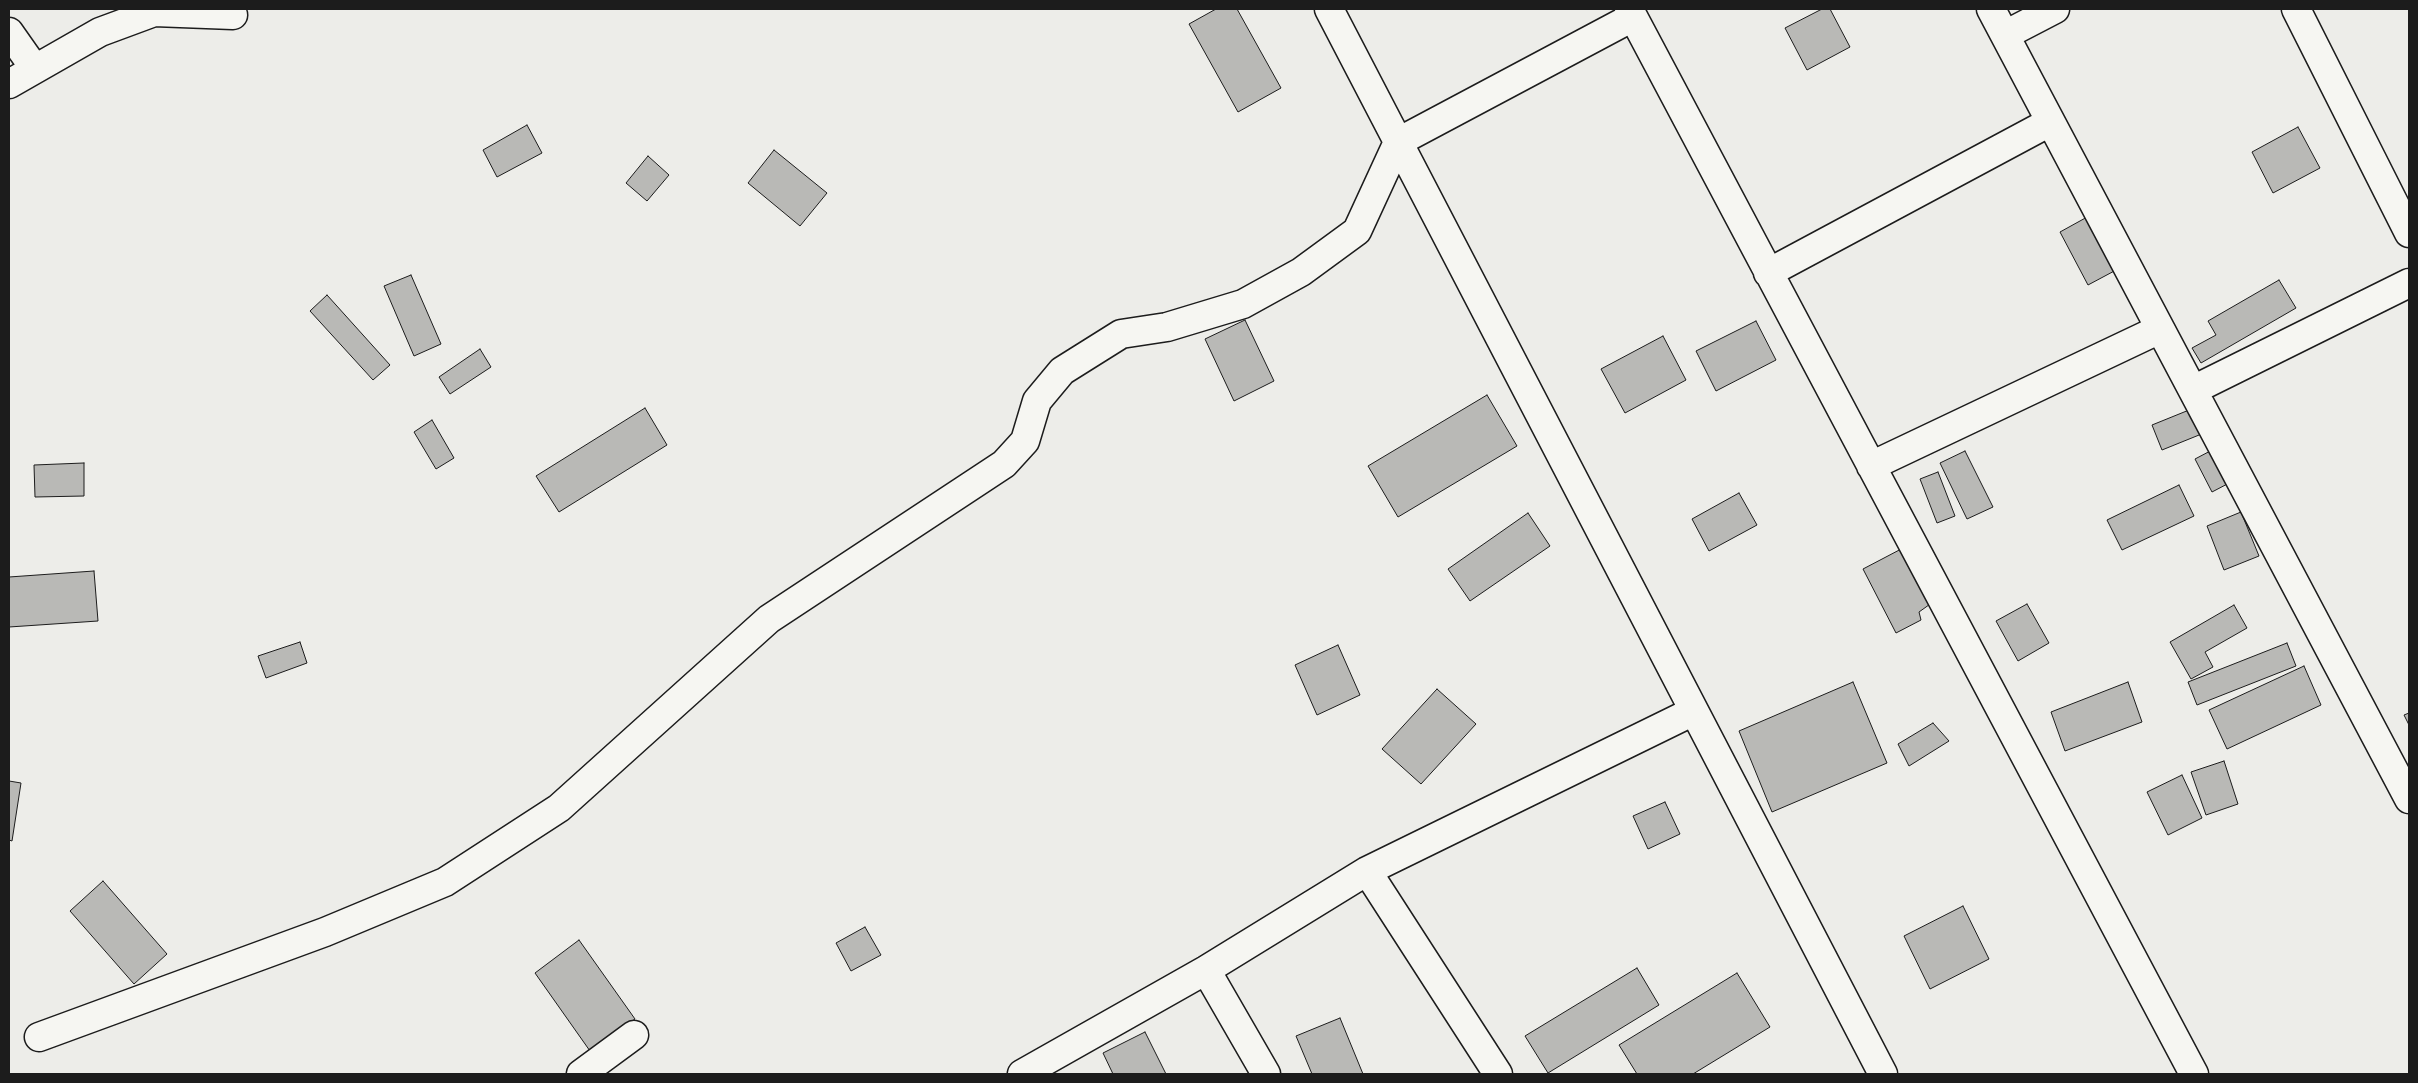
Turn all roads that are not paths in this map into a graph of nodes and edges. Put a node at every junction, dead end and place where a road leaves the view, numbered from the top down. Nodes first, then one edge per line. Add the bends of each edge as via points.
1 (1329, 9) edge
2 (1991, 9) edge
3 (2055, 9) edge
4 (2296, 9) edge
5 (1631, 13) edge
6 (233, 15) dead end
7 (9, 32) edge
8 (2004, 35) junction
9 (35, 69) junction
10 (9, 84) edge
11 (2050, 122) junction
12 (1398, 142) junction
13 (2409, 233) edge
14 (1768, 272) junction
15 (2409, 283) edge
16 (2160, 329) junction
17 (2193, 390) junction
18 (1871, 466) junction
19 (1694, 711) junction
20 (2409, 799) edge
21 (1367, 871) junction
22 (1206, 970) junction
23 (634, 1035) dead end
24 (39, 1037) dead end
25 (581, 1074) edge
26 (1022, 1074) edge
27 (1266, 1074) edge
28 (1498, 1074) edge
29 (1883, 1074) edge
30 (2194, 1074) edge

1 - 12 street
2 - 8 street
3 - 8 street
4 - 13 street
5 - 12 street
5 - 14 street
6 - 9 street via 154,12 100,32
7 - 9 street
8 - 11 street
9 - 10 street
11 - 14 street
11 - 16 street
12 - 19 street
12 - 24 street via 1357,231 1301,272 1243,304 1167,327 1120,334 1062,372 1037,401 1025,441 1004,464 769,620 559,808 445,882 325,932
14 - 18 street
15 - 17 street
16 - 17 street
16 - 18 street
17 - 20 street
18 - 30 street
19 - 21 street
19 - 29 street
21 - 22 street
21 - 28 street
22 - 26 street
22 - 27 street
23 - 25 street

